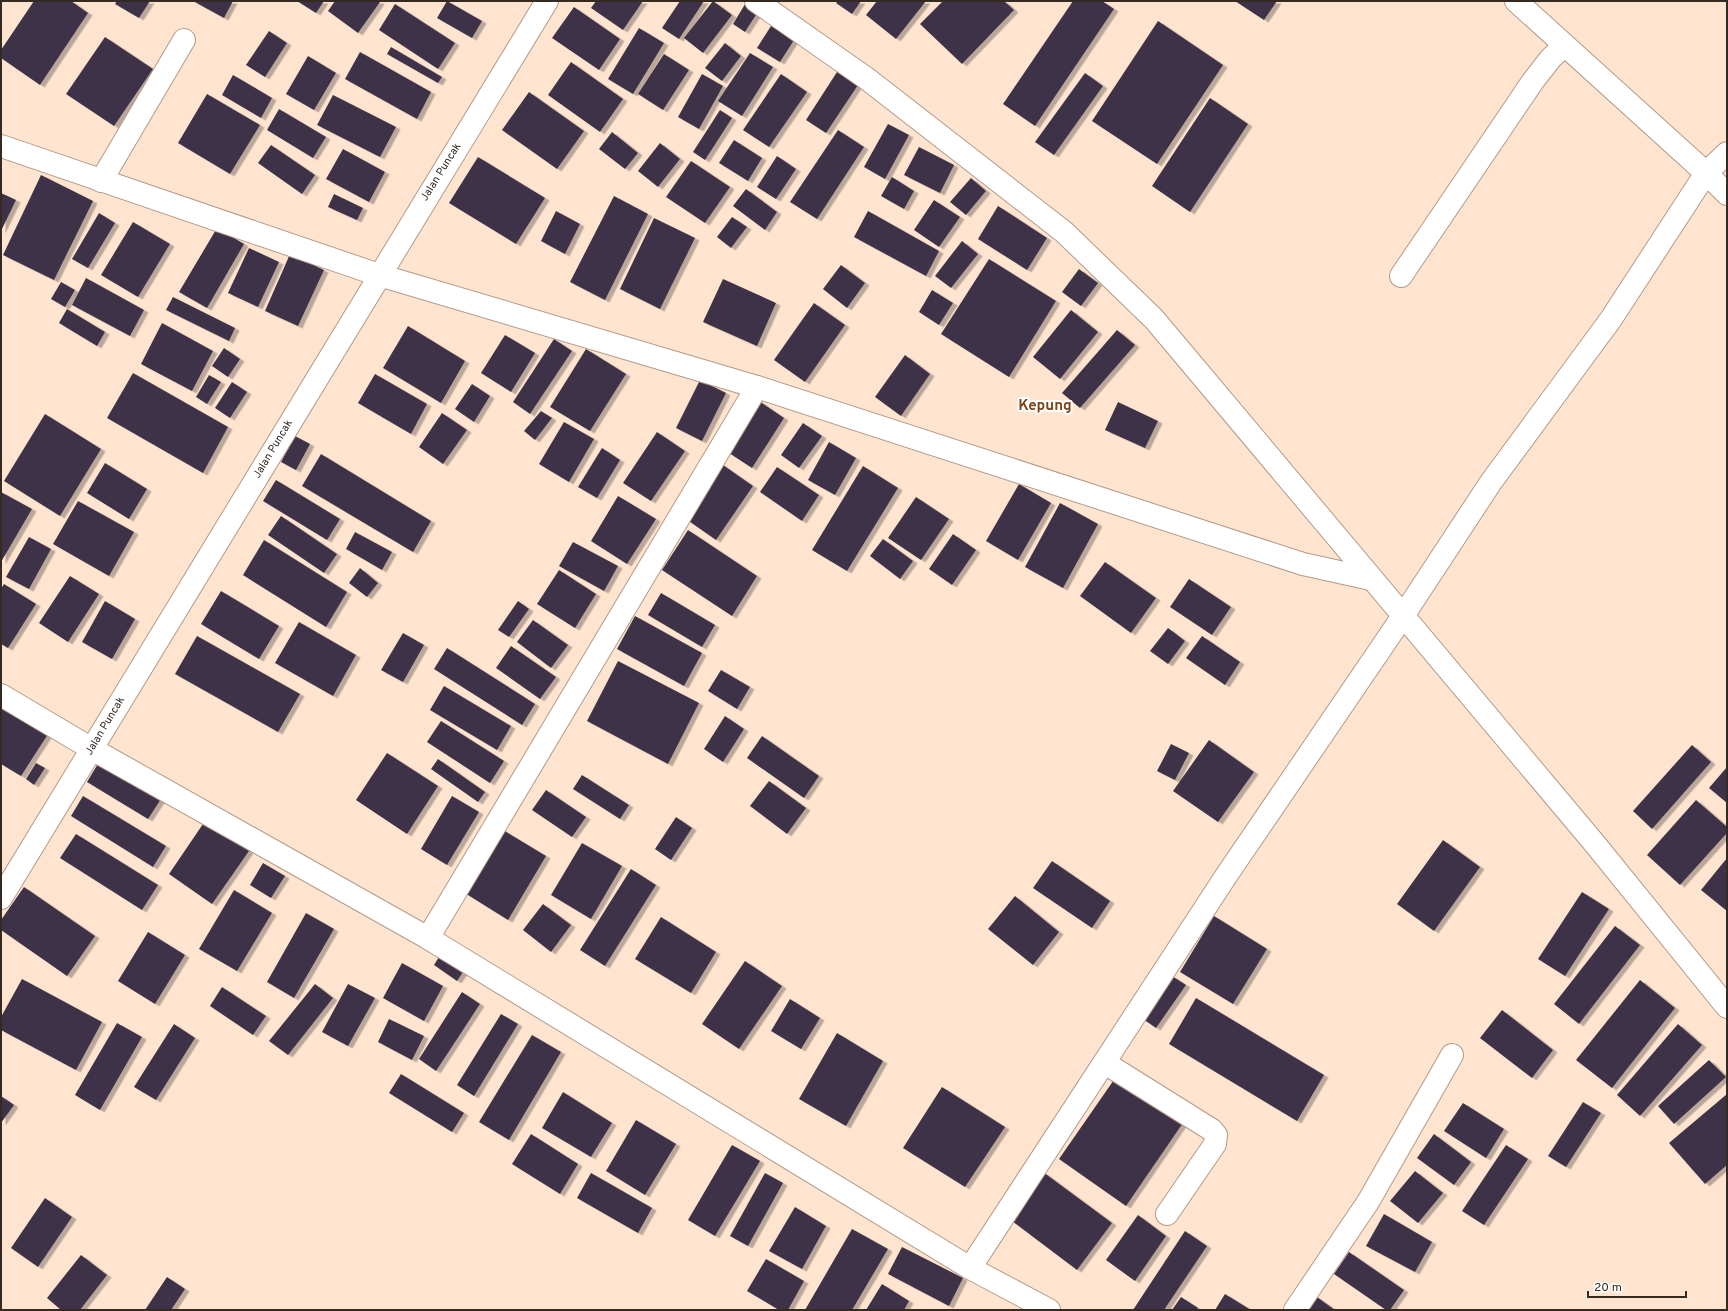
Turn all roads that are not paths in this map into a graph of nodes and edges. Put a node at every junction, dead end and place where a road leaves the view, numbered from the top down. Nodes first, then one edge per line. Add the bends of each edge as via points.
1 (547, 1) edge
2 (756, 1) edge
3 (1516, 1) edge
4 (184, 40) dead end
5 (1558, 52) junction
6 (1, 146) edge
7 (1727, 153) edge
8 (1704, 175) junction
9 (102, 180) junction
10 (1727, 194) edge
11 (379, 275) junction
12 (1401, 276) dead end
13 (757, 387) junction
14 (1371, 579) junction
15 (1402, 616) junction
16 (1, 695) edge
17 (92, 749) junction
18 (1, 898) edge
19 (428, 938) junction
20 (1727, 1007) edge
21 (1452, 1055) dead end
22 (1105, 1063) junction
23 (1168, 1214) dead end
24 (970, 1268) junction
25 (1049, 1310) edge
26 (1295, 1310) edge

1 - 11 street, Jalan Puncak
2 - 14 street via 866,78 1064,232 1154,319
3 - 5 street
4 - 9 street
5 - 8 street
5 - 12 street via 1533,81
6 - 9 street
7 - 8 street
8 - 10 street
8 - 15 street via 1611,319 1491,482
9 - 11 street
11 - 13 street
11 - 17 street, Jalan Puncak
13 - 14 street via 1303,564
13 - 19 street
14 - 15 street
15 - 20 street via 1595,844
15 - 22 street via 1226,876
16 - 17 street
17 - 18 street, Jalan Puncak
17 - 19 street
19 - 24 street
21 - 26 street via 1368,1202
22 - 23 street via 1212,1130 1216,1135 1215,1144
22 - 24 street
24 - 25 street

